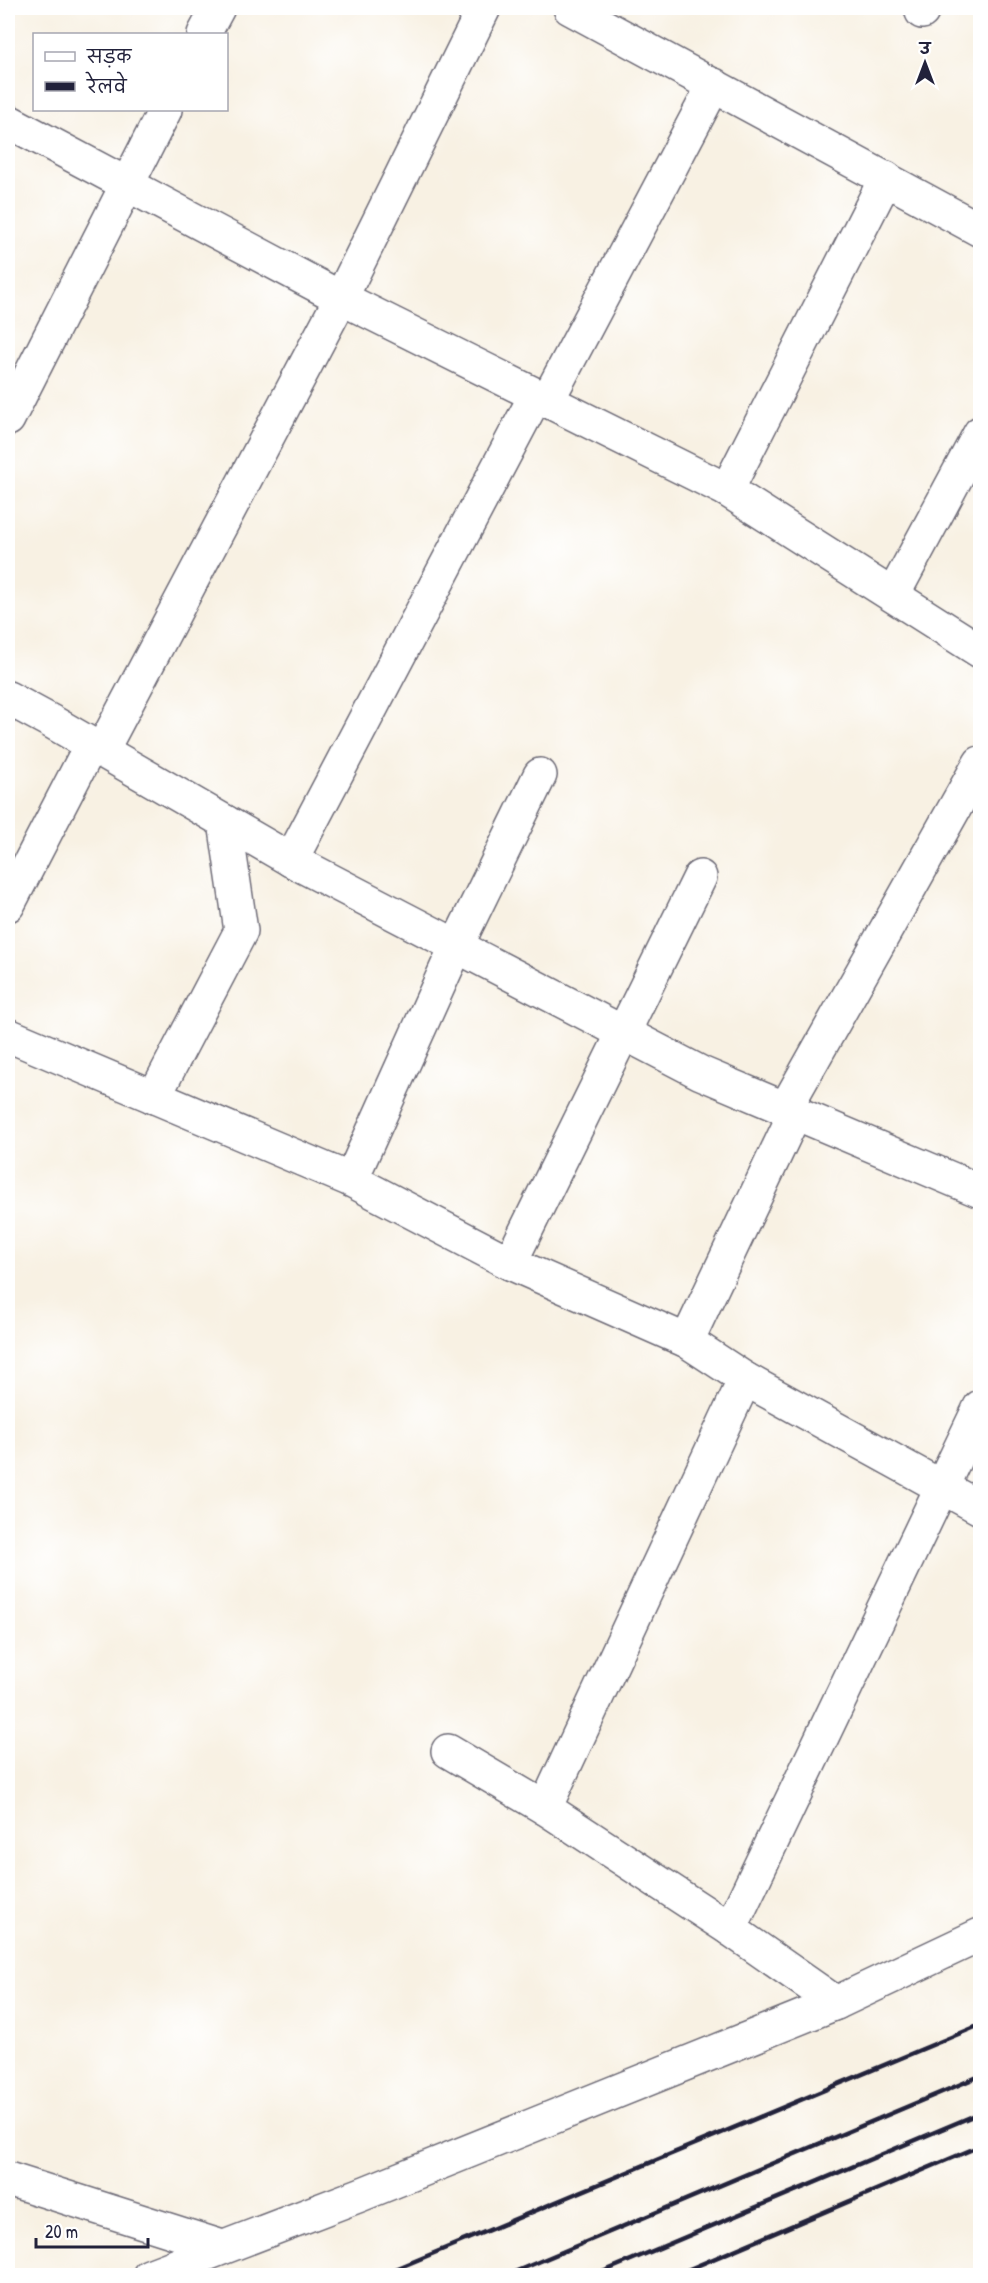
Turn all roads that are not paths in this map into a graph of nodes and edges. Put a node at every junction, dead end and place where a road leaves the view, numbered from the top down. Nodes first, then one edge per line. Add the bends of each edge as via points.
1 (218, 8) edge
2 (484, 8) edge
3 (570, 8) edge
4 (205, 33) edge
5 (714, 85) junction
6 (164, 111) edge
7 (8, 121) edge
8 (886, 178) junction
9 (126, 184) junction
10 (981, 230) edge
11 (341, 298) junction
12 (541, 398) junction
13 (8, 419) edge
14 (981, 433) edge
15 (727, 490) junction
16 (893, 595) junction
17 (981, 651) edge
18 (8, 698) edge
19 (97, 748) junction
20 (981, 765) edge
21 (540, 775) dead end
22 (225, 822) junction
23 (291, 860) junction
24 (699, 877) dead end
25 (8, 905) edge
26 (456, 947) junction
27 (623, 1033) junction
28 (8, 1035) edge
29 (154, 1097) junction
30 (790, 1111) junction
31 (351, 1180) junction
32 (981, 1191) edge
33 (510, 1263) junction
34 (687, 1341) junction
35 (745, 1379) junction
36 (981, 1407) edge
37 (942, 1488) junction
38 (981, 1508) edge
39 (448, 1751) dead end
40 (545, 1808) junction
41 (730, 1929) junction
42 (980, 1935) edge
43 (836, 2003) junction
44 (8, 2179) edge
45 (222, 2247) junction
46 (149, 2276) edge

1 - 4 street
2 - 11 street
3 - 5 street
5 - 8 street
5 - 12 street
6 - 9 street
7 - 9 street
8 - 10 street
8 - 15 street
9 - 11 street
9 - 13 street
11 - 12 street
11 - 19 street
12 - 15 street
12 - 23 street
14 - 16 street
15 - 16 street
16 - 17 street
18 - 19 street
19 - 22 street
19 - 25 street
20 - 30 street
21 - 26 street
22 - 23 street
22 - 29 street via 240,931
23 - 26 street
24 - 27 street
26 - 27 street
26 - 31 street
27 - 30 street via 701,1073
27 - 33 street
28 - 29 street
29 - 31 street
30 - 32 street
30 - 34 street
31 - 33 street
33 - 34 street
34 - 35 street
35 - 37 street
35 - 40 street
36 - 37 street
37 - 38 street
37 - 41 street
39 - 40 street
40 - 41 street
41 - 43 street
42 - 43 street
43 - 45 street
44 - 45 street
45 - 46 street

